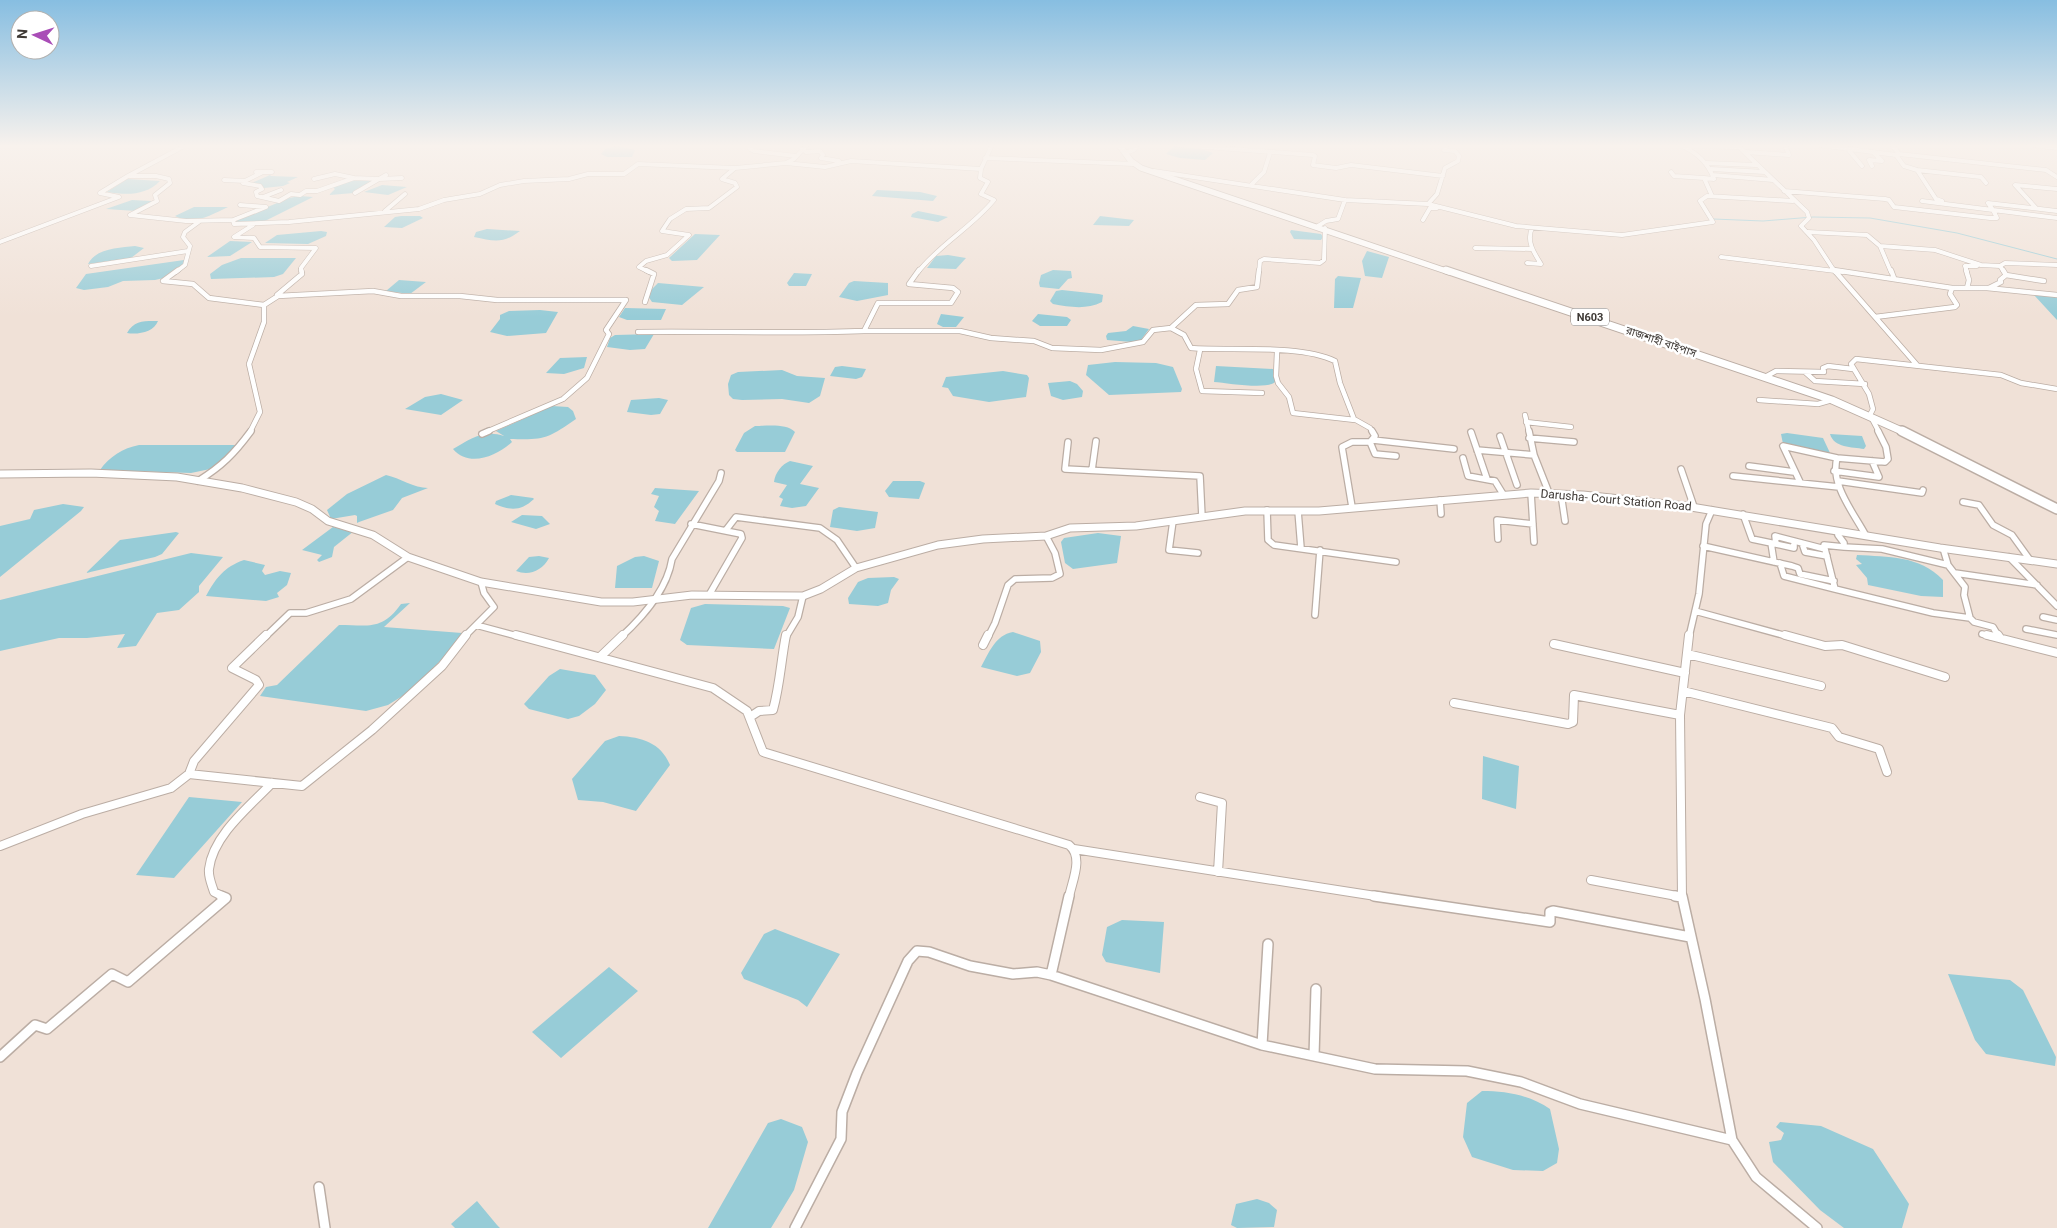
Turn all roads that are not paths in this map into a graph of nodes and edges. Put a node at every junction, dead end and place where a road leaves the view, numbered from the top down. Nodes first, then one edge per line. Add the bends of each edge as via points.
1 (103, 202) edge
2 (154, 202) edge
3 (395, 202) edge
4 (438, 202) edge
5 (717, 202) edge
6 (992, 202) edge
7 (1246, 202) edge
8 (1344, 202) edge
9 (1393, 202) edge
10 (1701, 202) edge
11 (1794, 202) edge
12 (1890, 202) edge
13 (1932, 202) edge
14 (2031, 202) edge
15 (1428, 204) joint
16 (1945, 204) joint
17 (240, 205) dead end
18 (1448, 208) junction
19 (2036, 208) junction
20 (1993, 210) junction
21 (385, 211) junction
22 (2057, 211) edge
23 (2057, 218) edge
24 (201, 220) junction
25 (233, 220) junction
26 (1423, 220) dead end
27 (254, 224) junction
28 (1322, 227) junction
29 (1532, 228) junction
30 (1808, 232) junction
31 (0, 242) edge
32 (1880, 246) junction
33 (1475, 248) dead end
34 (1532, 249) junction
35 (188, 251) junction
36 (1721, 257) dead end
37 (1527, 263) dead end
38 (1981, 265) junction
39 (2057, 265) edge
40 (91, 266) dead end
41 (2000, 266) junction
42 (1833, 270) junction
43 (2006, 275) junction
44 (1894, 278) junction
45 (2044, 281) dead end
46 (1952, 288) junction
47 (1967, 288) junction
48 (1988, 288) junction
49 (2057, 295) edge
50 (278, 296) junction
51 (645, 302) dead end
52 (264, 305) junction
53 (1875, 317) junction
54 (1171, 328) junction
55 (864, 331) junction
56 (638, 332) dead end
57 (1200, 350) junction
58 (1277, 352) junction
59 (1916, 365) junction
60 (1853, 369) junction
61 (1804, 372) junction
62 (1765, 378) junction
63 (1865, 384) junction
64 (2057, 389) edge
65 (1262, 394) dead end
66 (1759, 400) dead end
67 (1832, 400) junction
68 (1870, 415) junction
69 (1355, 420) junction
70 (1571, 427) dead end
71 (1471, 432) dead end
72 (482, 434) dead end
73 (1500, 436) dead end
74 (1529, 438) junction
75 (1096, 441) dead end
76 (1372, 441) junction
77 (1068, 442) dead end
78 (1574, 442) dead end
79 (1454, 448) dead end
80 (1477, 450) junction
81 (1505, 452) junction
82 (1534, 455) junction
83 (1396, 456) dead end
84 (1463, 458) dead end
85 (1837, 458) junction
86 (1872, 462) junction
87 (1749, 466) dead end
88 (1681, 469) dead end
89 (1092, 470) junction
90 (1834, 471) dead end
91 (1794, 472) junction
92 (721, 473) dead end
93 (0, 474) edge
94 (1733, 476) dead end
95 (1879, 478) junction
96 (1770, 479) junction
97 (1487, 480) junction
98 (198, 481) junction
99 (1800, 482) junction
100 (1839, 484) junction
101 (1517, 485) dead end
102 (1773, 486) dead end
103 (1885, 488) junction
104 (1923, 490) dead end
105 (1531, 493) junction
106 (1503, 494) junction
107 (1549, 494) junction
108 (1562, 494) junction
109 (1440, 500) junction
110 (1963, 502) dead end
111 (1352, 507) junction
112 (1694, 507) junction
113 (2057, 509) edge
114 (1267, 510) junction
115 (1712, 510) junction
116 (1298, 511) junction
117 (1441, 514) dead end
118 (1743, 514) junction
119 (1202, 517) junction
120 (1172, 521) junction
121 (1565, 521) dead end
122 (691, 524) junction
123 (1534, 524) junction
124 (726, 530) junction
125 (1865, 534) junction
126 (1046, 536) junction
127 (1838, 536) dead end
128 (1498, 539) dead end
129 (1534, 542) dead end
130 (1774, 543) junction
131 (1802, 544) junction
132 (1703, 546) junction
133 (1844, 547) junction
134 (1301, 548) junction
135 (1943, 548) junction
136 (1825, 549) junction
137 (1320, 550) junction
138 (1198, 553) dead end
139 (408, 556) junction
140 (1827, 556) junction
141 (2009, 557) junction
142 (2030, 560) junction
143 (1396, 562) dead end
144 (1777, 563) junction
145 (2057, 564) edge
146 (1948, 566) junction
147 (856, 568) junction
148 (1955, 573) junction
149 (1834, 581) junction
150 (481, 582) junction
151 (2037, 585) junction
152 (1835, 589) junction
153 (709, 595) junction
154 (2047, 595) junction
155 (803, 596) junction
156 (2057, 597) edge
157 (654, 599) junction
158 (2057, 606) edge
159 (1695, 611) junction
160 (1315, 615) dead end
161 (1970, 618) junction
162 (2043, 618) dead end
163 (2057, 620) edge
164 (476, 625) junction
165 (2026, 629) dead end
166 (1982, 634) dead end
167 (2057, 635) edge
168 (2000, 638) junction
169 (1554, 644) dead end
170 (983, 646) dead end
171 (2057, 653) edge
172 (1687, 654) junction
173 (600, 657) junction
174 (1685, 674) junction
175 (1944, 677) dead end
176 (1821, 686) dead end
177 (1683, 691) junction
178 (1454, 703) dead end
179 (1680, 715) junction
180 (750, 717) junction
181 (1887, 772) dead end
182 (189, 774) junction
183 (272, 783) junction
184 (1200, 797) dead end
185 (0, 846) edge
186 (1074, 849) junction
187 (1218, 872) junction
188 (1591, 880) dead end
189 (1682, 897) junction
190 (1690, 937) junction
191 (1268, 944) dead end
192 (1051, 975) junction
193 (1316, 989) dead end
194 (1262, 1045) junction
195 (1314, 1056) junction
196 (0, 1057) edge
197 (1732, 1140) junction
198 (319, 1187) dead end
199 (325, 1228) edge
200 (795, 1228) edge
201 (1816, 1228) edge

1 - 31 street
2 - 24 street via 130,215
3 - 21 street
4 - 21 street via 419,209
5 - 51 street via 709,208 686,209 670,219 662,231 688,235 667,254 639,267 654,274
6 - 55 street via 928,259 909,284 953,288 958,292 951,303 883,302 876,306
7 - 28 highway, রাজশাহী বাইপাস / N603
8 - 28 street via 1338,219 1326,221
9 - 15 street
10 - 29 street via 1713,219 1709,223 1622,236
11 - 30 street via 1809,217 1801,226
12 - 20 street via 1894,207 1997,218
13 - 16 street
14 - 19 street
15 - 18 street
16 - 20 street
17 - 25 street via 266,207
18 - 26 street via 1430,208
18 - 29 street
19 - 20 street via 1988,203
19 - 22 street
20 - 23 street
21 - 27 street
24 - 25 street
24 - 35 street via 185,232 183,237 190,246
25 - 27 street via 234,224
27 - 50 street via 234,237 254,238 260,247 316,248 301,268 302,274 275,295
28 - 54 street via 1324,260 1320,263 1264,259 1260,261 1257,286 1238,290 1228,304 1196,305
28 - 62 highway, রাজশাহী বাইপাস / N603
29 - 34 street via 1529,234
30 - 32 street via 1867,235
30 - 42 street
32 - 38 street via 1935,250
32 - 44 street
33 - 34 street
34 - 37 street via 1541,264
35 - 40 street
35 - 52 street via 186,265 163,282 193,284 209,298
36 - 42 street
38 - 41 street
38 - 47 street via 1965,266 1970,280
39 - 41 street via 2015,262
41 - 43 street
42 - 44 street
42 - 53 street
43 - 45 street
43 - 48 street via 2001,282
44 - 46 street
46 - 47 street
46 - 53 street via 1950,294 1957,305 1955,307
47 - 48 street
48 - 49 street
50 - 52 street
50 - 72 street via 372,291 401,296 497,300 626,300 606,330 609,334 607,340 586,378 573,391 555,404
52 - 98 street via 264,322 249,364 260,412 234,454
53 - 59 street
54 - 55 street via 1153,330 1143,342 1101,350 1052,348 1028,340 990,338 960,331
54 - 57 street via 1188,337 1190,348
55 - 56 street
57 - 58 street
57 - 65 street via 1196,369 1202,391
58 - 69 street via 1333,359
58 - 69 street via 1276,376 1289,397 1293,413
59 - 60 street via 1856,360 1851,364
59 - 64 street via 2001,375 2021,383
60 - 61 street via 1828,366 1824,372
60 - 63 street
61 - 62 street via 1776,371
61 - 63 street via 1815,381
62 - 67 highway, রাজশাহী বাইপাস / N603
63 - 68 street via 1873,402
66 - 67 street via 1818,404
67 - 68 highway, রাজশাহী বাইপাস / N603
68 - 86 street via 1888,452 1885,462
68 - 113 highway, রাজশাহী বাইপাস / N603
69 - 76 street via 1370,428 1375,436
70 - 74 street via 1525,419
71 - 80 street
73 - 81 street
74 - 78 street
74 - 82 street
75 - 89 street
76 - 79 street
76 - 83 street via 1375,454
76 - 111 street via 1352,441 1342,447
77 - 89 street via 1064,468
80 - 81 street
80 - 97 street
81 - 82 street
81 - 101 street
82 - 107 street
84 - 97 street via 1468,476
85 - 86 street
85 - 91 street via 1783,446
85 - 100 street via 1835,469
86 - 95 street
87 - 91 street
88 - 112 street
89 - 119 street via 1197,475 1201,478
90 - 95 street
91 - 99 street
92 - 122 street via 719,482
93 - 98 street via 91,473
94 - 96 street
95 - 103 street
96 - 99 street
96 - 102 street
97 - 106 street via 1494,482
98 - 139 street via 296,502 328,521 373,534
99 - 100 street
100 - 103 street
100 - 125 street
103 - 104 street via 1922,493
105 - 106 street, Darusha- Court Station Road
105 - 107 street, Darusha- Court Station Road
105 - 123 street
106 - 109 street, Darusha- Court Station Road
107 - 108 street, Darusha- Court Station Road
108 - 112 street, Darusha- Court Station Road
108 - 121 street
109 - 111 street, Darusha- Court Station Road
109 - 117 street
110 - 142 street via 1979,505 1993,525 2012,535
111 - 116 street, Darusha- Court Station Road
112 - 115 street, Darusha- Court Station Road
114 - 116 street, Darusha- Court Station Road
114 - 119 street, Darusha- Court Station Road
114 - 134 street via 1270,543
115 - 118 street, Darusha- Court Station Road
115 - 132 street
116 - 134 street
118 - 125 street, Darusha- Court Station Road
118 - 130 street via 1752,539
119 - 120 street, Darusha- Court Station Road
120 - 126 street, Darusha- Court Station Road via 1136,526 1070,528
120 - 138 street via 1169,550
122 - 124 street
122 - 157 street via 672,559 662,589
123 - 128 street via 1497,520
123 - 129 street
124 - 147 street via 736,517 820,528 830,531
124 - 153 street via 741,534 742,538
125 - 135 street, Darusha- Court Station Road
126 - 147 street, Darusha- Court Station Road via 984,538 938,545
126 - 170 street via 1055,553 1060,574 1052,578 1014,579 1008,585
127 - 133 street
130 - 131 street via 1794,548 1794,541
130 - 144 street
131 - 136 street
131 - 140 street via 1805,552
132 - 144 street
132 - 159 street
133 - 136 street via 1824,545
133 - 146 street via 1882,549
134 - 137 street
135 - 141 street, Darusha- Court Station Road
135 - 146 street
136 - 140 street
137 - 143 street
137 - 160 street
139 - 150 street
139 - 182 street via 351,599 306,613 290,613 246,653 232,668 260,685 194,761
140 - 149 street
141 - 142 street, Darusha- Court Station Road
141 - 151 street
142 - 145 street, Darusha- Court Station Road
144 - 149 street via 1798,568 1800,574
144 - 152 street via 1784,576
146 - 148 street
147 - 155 street, Darusha- Court Station Road
148 - 151 street
148 - 161 street via 1965,588
149 - 152 street
150 - 157 street via 601,602
150 - 164 street via 494,607
151 - 154 street
152 - 161 street via 1933,613
153 - 155 street
153 - 157 street
154 - 156 street
154 - 158 street
155 - 180 street via 798,617 787,633 773,710 759,711
157 - 173 street
159 - 172 street
159 - 175 street via 1825,646 1842,645
161 - 168 street via 1993,626
162 - 163 street
164 - 173 street
164 - 183 street via 442,666 372,730 302,786
165 - 167 street
166 - 168 street
168 - 171 street
169 - 174 street
172 - 174 street
172 - 176 street
173 - 180 street via 712,688 747,711
174 - 177 street
177 - 179 street
177 - 181 street via 1832,728 1839,737 1876,746
178 - 179 street via 1568,724 1573,722 1574,695
179 - 189 street
180 - 186 street via 762,752 900,792
182 - 183 street
182 - 185 street via 171,788 82,814
183 - 196 street via 219,844 209,869 214,892 226,898 128,982 112,974 47,1029 35,1025
184 - 187 street via 1222,803
186 - 187 street
186 - 192 street via 1077,861
187 - 190 street via 1550,922 1550,912 1553,911
188 - 189 street
189 - 190 street
190 - 197 street
191 - 194 street
192 - 194 street
192 - 200 street via 1037,972 1013,974 918,951 908,961 861,1064 842,1112 841,1139
193 - 195 street
194 - 195 street
195 - 197 street via 1375,1068 1467,1072 1512,1080 1580,1104
197 - 201 street via 1756,1177
198 - 199 street

